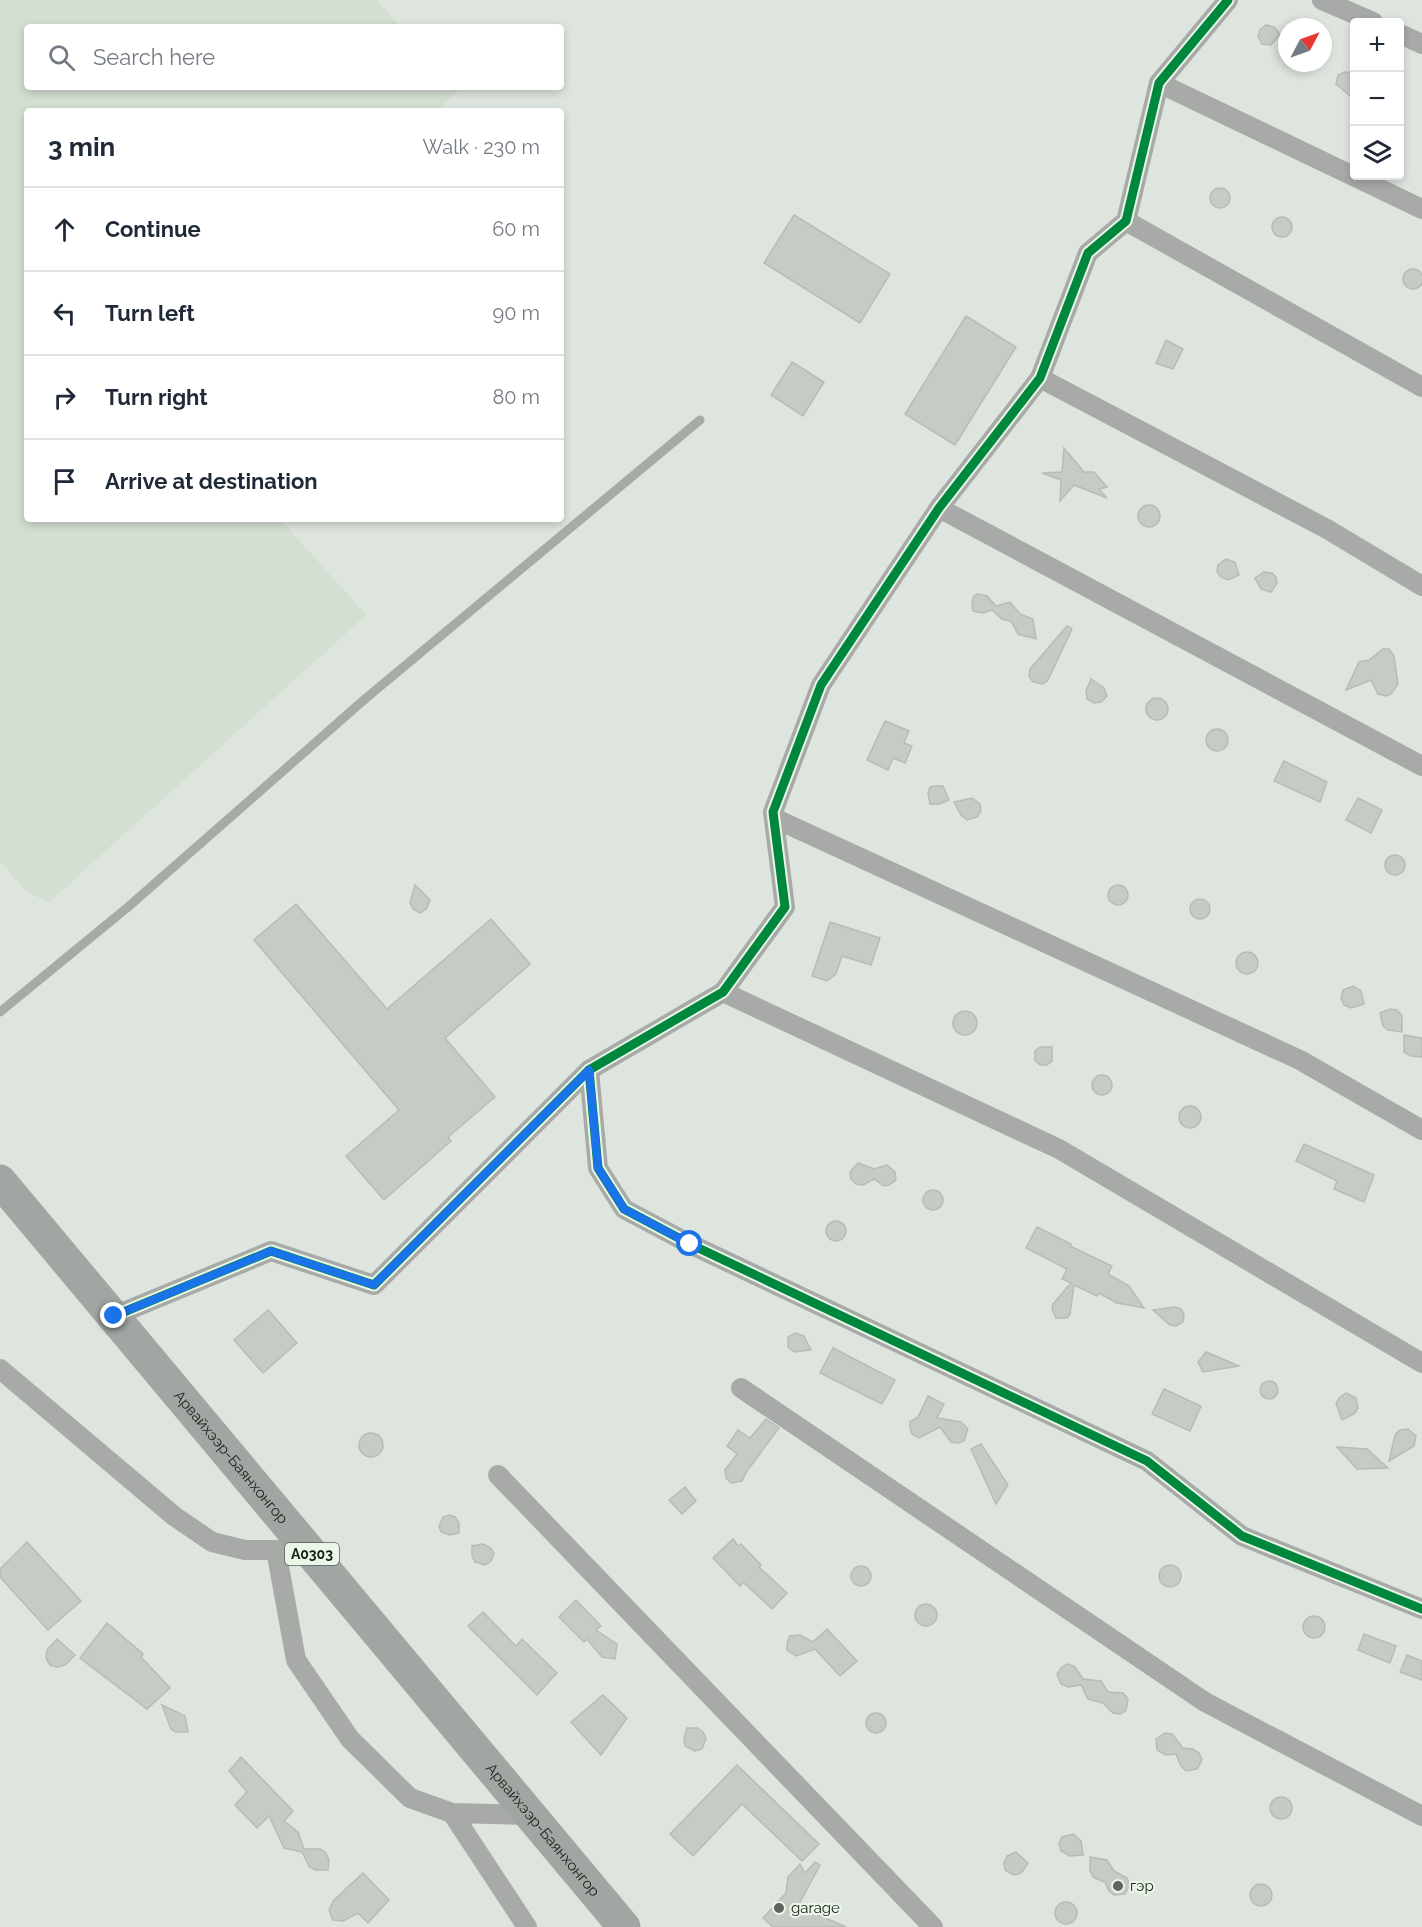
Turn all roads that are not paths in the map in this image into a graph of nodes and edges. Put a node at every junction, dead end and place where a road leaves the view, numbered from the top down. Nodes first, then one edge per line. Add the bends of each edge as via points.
1 (1228, 0) edge
2 (1322, 0) edge
3 (1364, 18) edge
4 (1404, 36) edge
5 (1422, 44) edge
6 (1160, 83) junction
7 (1422, 209) edge
8 (1126, 221) junction
9 (1040, 378) junction
10 (1422, 387) edge
11 (700, 420) dead end
12 (939, 508) junction
13 (1422, 586) edge
14 (1422, 766) edge
15 (774, 818) junction
16 (723, 992) junction
17 (0, 1012) edge
18 (589, 1070) junction
19 (1422, 1130) edge
20 (0, 1181) edge
21 (114, 1316) junction
22 (1422, 1363) edge
23 (0, 1369) edge
24 (741, 1388) dead end
25 (498, 1475) dead end
26 (292, 1550) junction
27 (1422, 1609) edge
28 (452, 1813) junction
29 (531, 1815) junction
30 (1422, 1816) edge
31 (527, 1927) edge
32 (624, 1927) edge
33 (933, 1927) edge

1 - 6 street
2 - 3 street
4 - 5 street
6 - 7 street
6 - 8 street
8 - 9 street via 1088,253
8 - 10 street
9 - 12 street
9 - 13 street via 1327,529
11 - 17 lane via 365,699 128,907
12 - 14 street
12 - 15 street via 821,685
15 - 16 street via 785,906
15 - 19 street via 1300,1060
16 - 18 street
16 - 22 street via 1059,1149
18 - 21 street via 374,1285 271,1251
18 - 27 street via 598,1168 624,1209 1147,1461 1242,1536
20 - 21 highway, Арвайхээр-Баянхонгор / A0303
21 - 26 highway, Арвайхээр-Баянхонгор / A0303
23 - 26 street via 174,1516 212,1542 245,1550
24 - 30 street via 1205,1702
25 - 33 street
26 - 28 street via 296,1660 350,1739 410,1798
26 - 29 highway, Арвайхээр-Баянхонгор / A0303
28 - 29 street
28 - 31 street
29 - 32 highway, Арвайхээр-Баянхонгор / A0303

